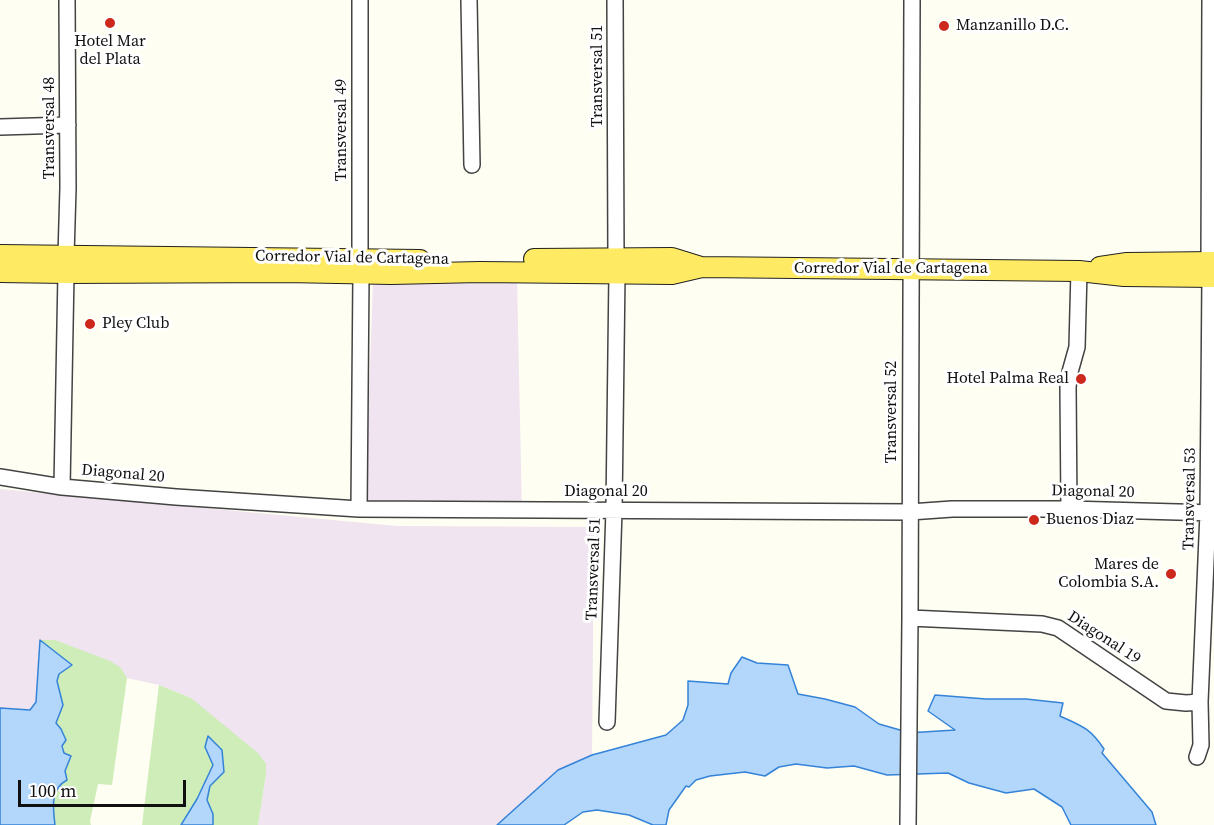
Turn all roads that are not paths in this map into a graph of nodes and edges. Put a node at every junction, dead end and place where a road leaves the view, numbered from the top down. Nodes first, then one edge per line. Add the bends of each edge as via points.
1 (67, 0) edge
2 (360, 0) edge
3 (469, 0) edge
4 (615, 0) edge
5 (912, 0) edge
6 (1210, 0) edge
7 (68, 125) junction
8 (0, 127) edge
9 (1212, 132) edge
10 (472, 165) dead end
11 (0, 255) edge
12 (66, 264) junction
13 (616, 266) junction
14 (360, 267) junction
15 (911, 268) junction
16 (1212, 269) edge
17 (1080, 271) junction
18 (0, 272) edge
19 (0, 477) edge
20 (62, 487) junction
21 (359, 508) junction
22 (1069, 509) junction
23 (614, 510) junction
24 (910, 512) junction
25 (1211, 513) edge
26 (910, 618) junction
27 (1200, 702) junction
28 (607, 722) dead end
29 (1197, 757) dead end
30 (908, 825) edge

1 - 7 street, Transversal 48
2 - 14 street, Transversal 49
3 - 10 street
4 - 13 street, Transversal 51
5 - 15 street, Transversal 52
6 - 9 street, Transversal 53
7 - 8 street
7 - 12 street, Transversal 48
9 - 16 street, Transversal 53
11 - 12 main road, Corredor Vial de Cartagena
12 - 14 main road, Corredor Vial de Cartagena via 285,272
12 - 18 main road, Corredor Vial de Cartagena
12 - 20 street, Transversal 48
13 - 14 main road, Corredor Vial de Cartagena via 480,272
13 - 15 main road, Corredor Vial de Cartagena via 672,258 702,267
13 - 23 street, Transversal 51
14 - 21 street, Transversal 49
15 - 17 main road, Corredor Vial de Cartagena
15 - 24 street, Transversal 52
16 - 17 main road, Corredor Vial de Cartagena via 1127,262
16 - 25 street, Transversal 53
17 - 22 street via 1077,347 1068,387
19 - 20 street, Diagonal 20
20 - 21 street, Diagonal 20
21 - 23 street, Diagonal 20
22 - 24 street, Diagonal 20
22 - 25 street, Diagonal 20
23 - 24 street, Diagonal 20
23 - 28 street, Transversal 51
24 - 26 street, Transversal 52
25 - 27 street, Transversal 53
26 - 27 street, Diagonal 19 via 1058,628 1166,701
26 - 30 street, Transversal 52
27 - 29 street, Transversal 53 via 1201,745

